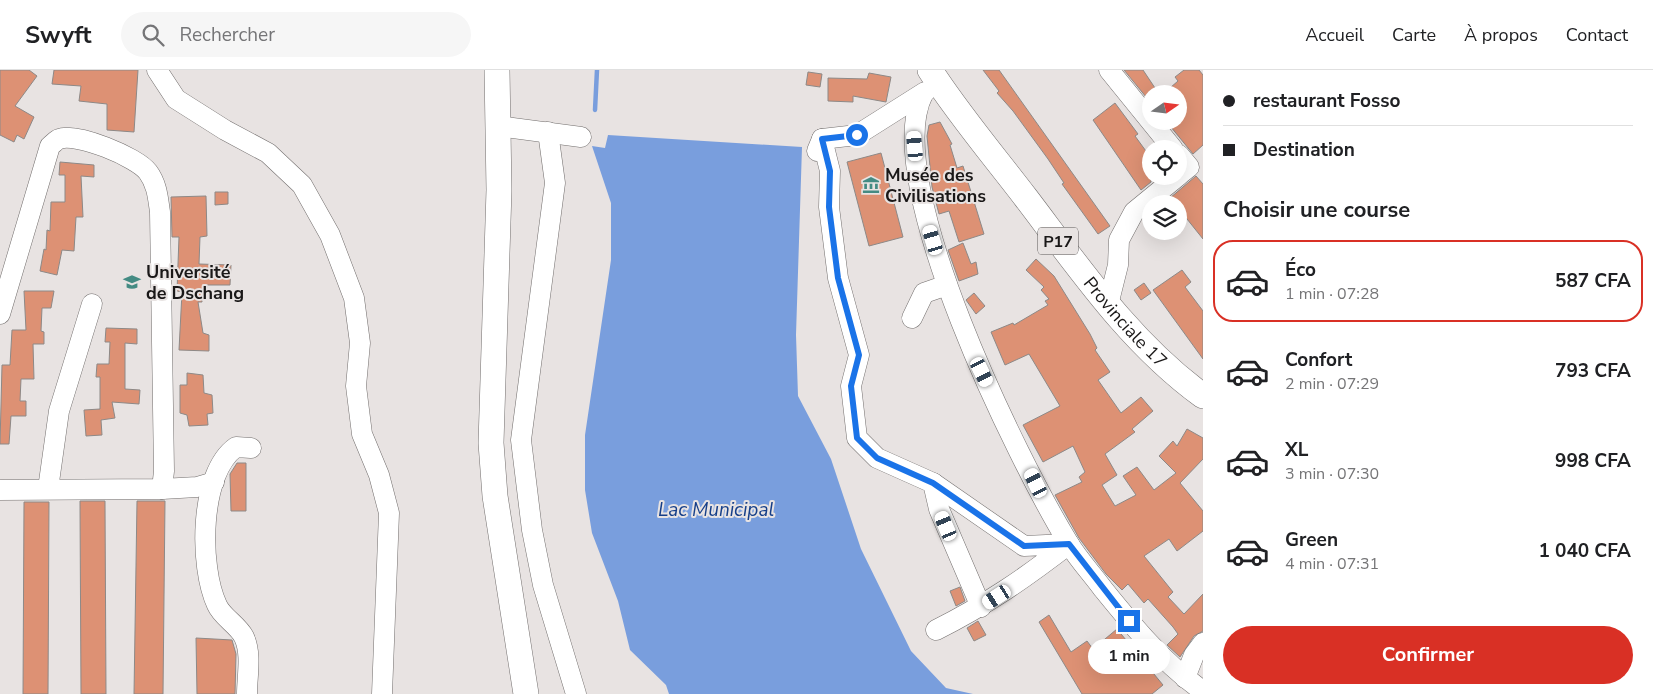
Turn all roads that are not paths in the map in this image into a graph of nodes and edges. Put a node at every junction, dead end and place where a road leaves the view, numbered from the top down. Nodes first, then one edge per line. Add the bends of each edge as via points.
1 (156, 70) edge
2 (498, 70) edge
3 (1109, 70) edge
4 (931, 82) edge
5 (498, 126) junction
6 (548, 132) junction
7 (581, 137) dead end
8 (1166, 140) edge
9 (1167, 185) edge
10 (947, 285) junction
11 (92, 304) dead end
12 (1108, 305) junction
13 (0, 314) edge
14 (912, 318) dead end
15 (1203, 396) edge
16 (251, 448) dead end
17 (214, 482) junction
18 (933, 483) junction
19 (48, 489) junction
20 (162, 489) junction
21 (0, 490) edge
22 (1069, 544) junction
23 (980, 607) junction
24 (936, 630) dead end
25 (1203, 643) edge
26 (1185, 678) junction
27 (1203, 691) edge
28 (247, 694) edge
29 (382, 694) edge
30 (526, 694) edge
31 (576, 694) edge

1 - 29 street via 176,99 268,153 302,185 330,235 354,298 360,343 356,386 362,434 379,474 389,513
2 - 5 main road
3 - 8 street
4 - 10 street via 916,107 913,130 925,213
4 - 12 main road, Provinciale 17 / P17
4 - 18 street via 857,135 819,146 830,171 829,207 838,278 859,355 851,386 857,438 877,458
5 - 6 street
5 - 30 main road via 491,443 495,496
6 - 7 street
6 - 31 street via 555,184 521,440 532,530 543,585
9 - 12 street via 1134,212 1119,240 1118,265
10 - 14 street via 924,293
10 - 22 street via 982,372
11 - 19 street via 59,411
12 - 15 main road, Provinciale 17 / P17 via 1145,348
13 - 20 street via 50,146 59,138 79,140 119,152 147,170 154,181 160,212
16 - 17 street via 236,447 226,454
17 - 20 street via 197,487
17 - 28 street via 206,509 210,582 217,606 244,636 248,651
18 - 22 street via 1024,546
18 - 23 street via 939,509
19 - 20 street
19 - 21 street
22 - 23 street via 1014,586
22 - 26 street via 1141,637
23 - 24 street
25 - 26 street via 1194,654
26 - 27 street

